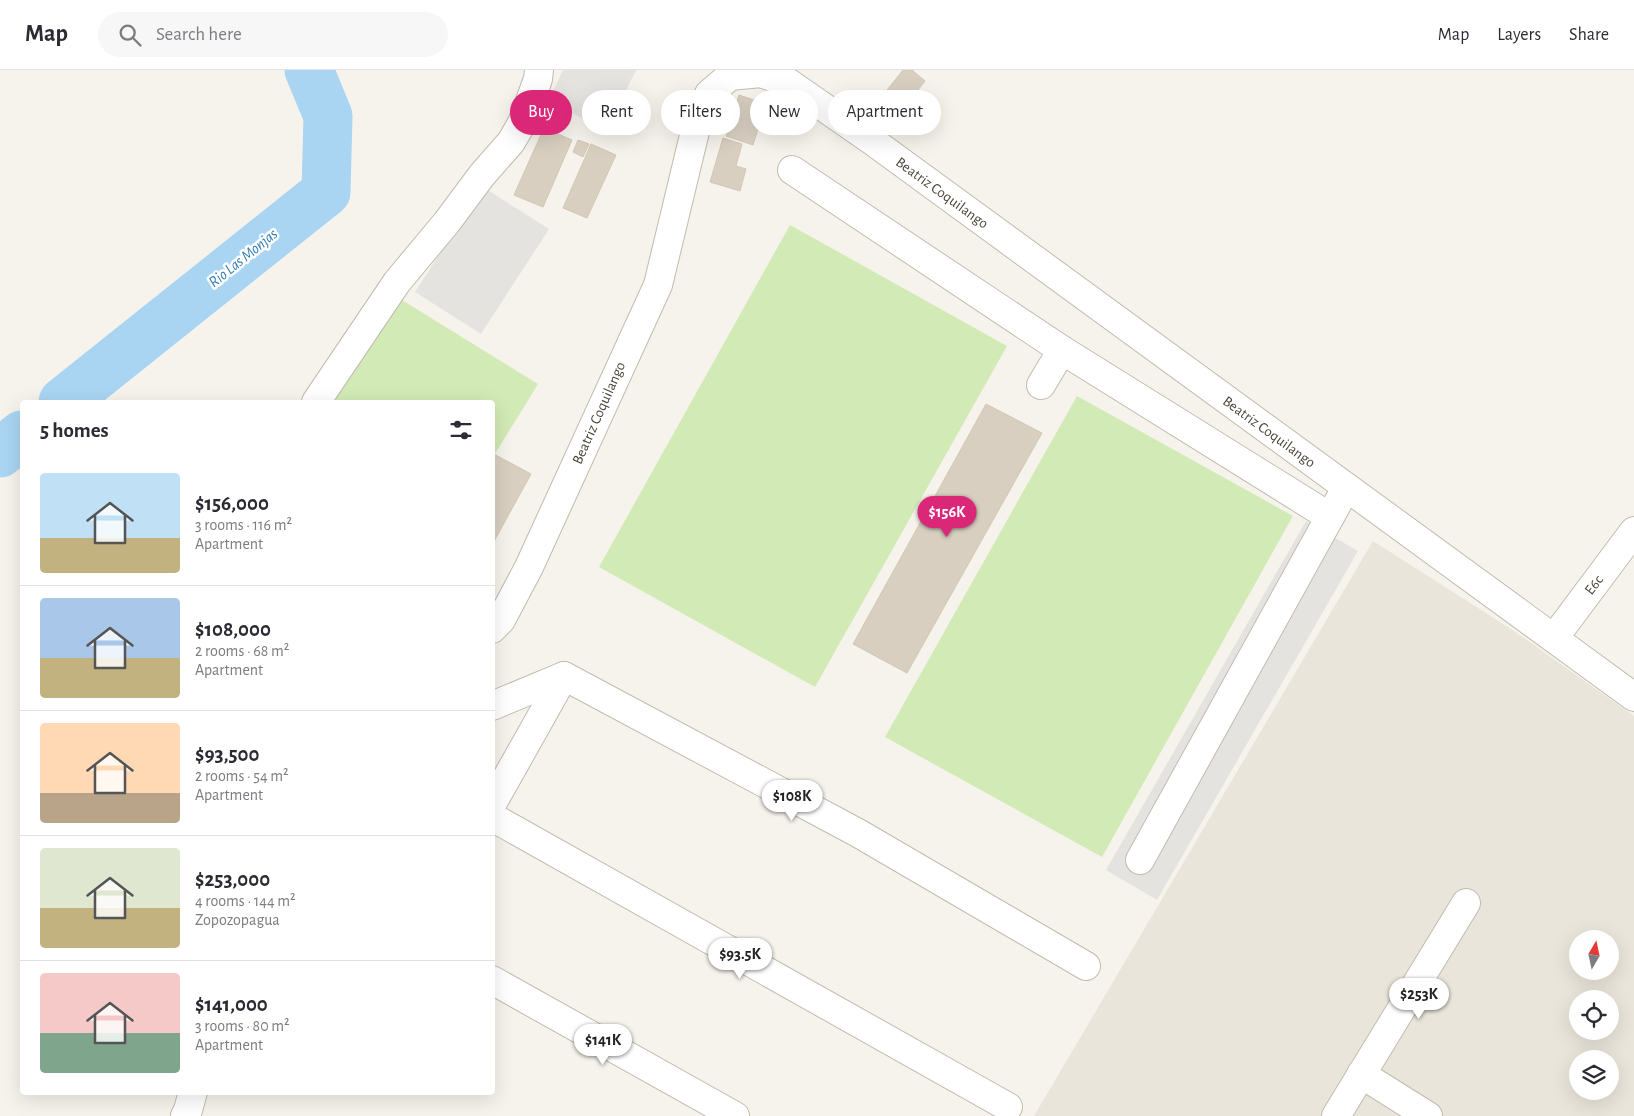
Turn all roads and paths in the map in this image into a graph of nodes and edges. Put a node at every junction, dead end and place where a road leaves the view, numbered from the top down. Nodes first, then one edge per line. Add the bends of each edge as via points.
1 (539, 70) edge
2 (792, 170) dead end
3 (1062, 350) junction
4 (1041, 385) dead end
5 (317, 400) edge
6 (1346, 488) junction
7 (1330, 517) junction
8 (1634, 531) edge
9 (495, 625) edge
10 (1554, 638) junction
11 (564, 676) junction
12 (1634, 697) edge
13 (495, 705) edge
14 (495, 799) edge
15 (495, 819) edge
16 (1140, 860) dead end
17 (1466, 903) dead end
18 (1086, 966) dead end
19 (495, 982) edge
20 (1361, 1074) junction
21 (192, 1095) edge
22 (1008, 1106) dead end
23 (185, 1116) edge
24 (735, 1116) edge
25 (1336, 1116) edge
26 (1428, 1116) edge

1 - 5 street via 522,123 510,142 397,282
2 - 3 street
3 - 4 street
3 - 7 street
6 - 7 street
6 - 9 street, Beatriz Coquilango via 789,83 761,73 730,76 709,94 697,123 658,285 529,567
6 - 10 street, Beatriz Coquilango
7 - 16 street
8 - 10 street, E6c
10 - 12 street, Beatriz Coquilango
11 - 13 street
11 - 14 street
11 - 18 street via 858,833
15 - 22 street
17 - 20 street
19 - 24 street
20 - 25 street
20 - 26 street
21 - 23 street

